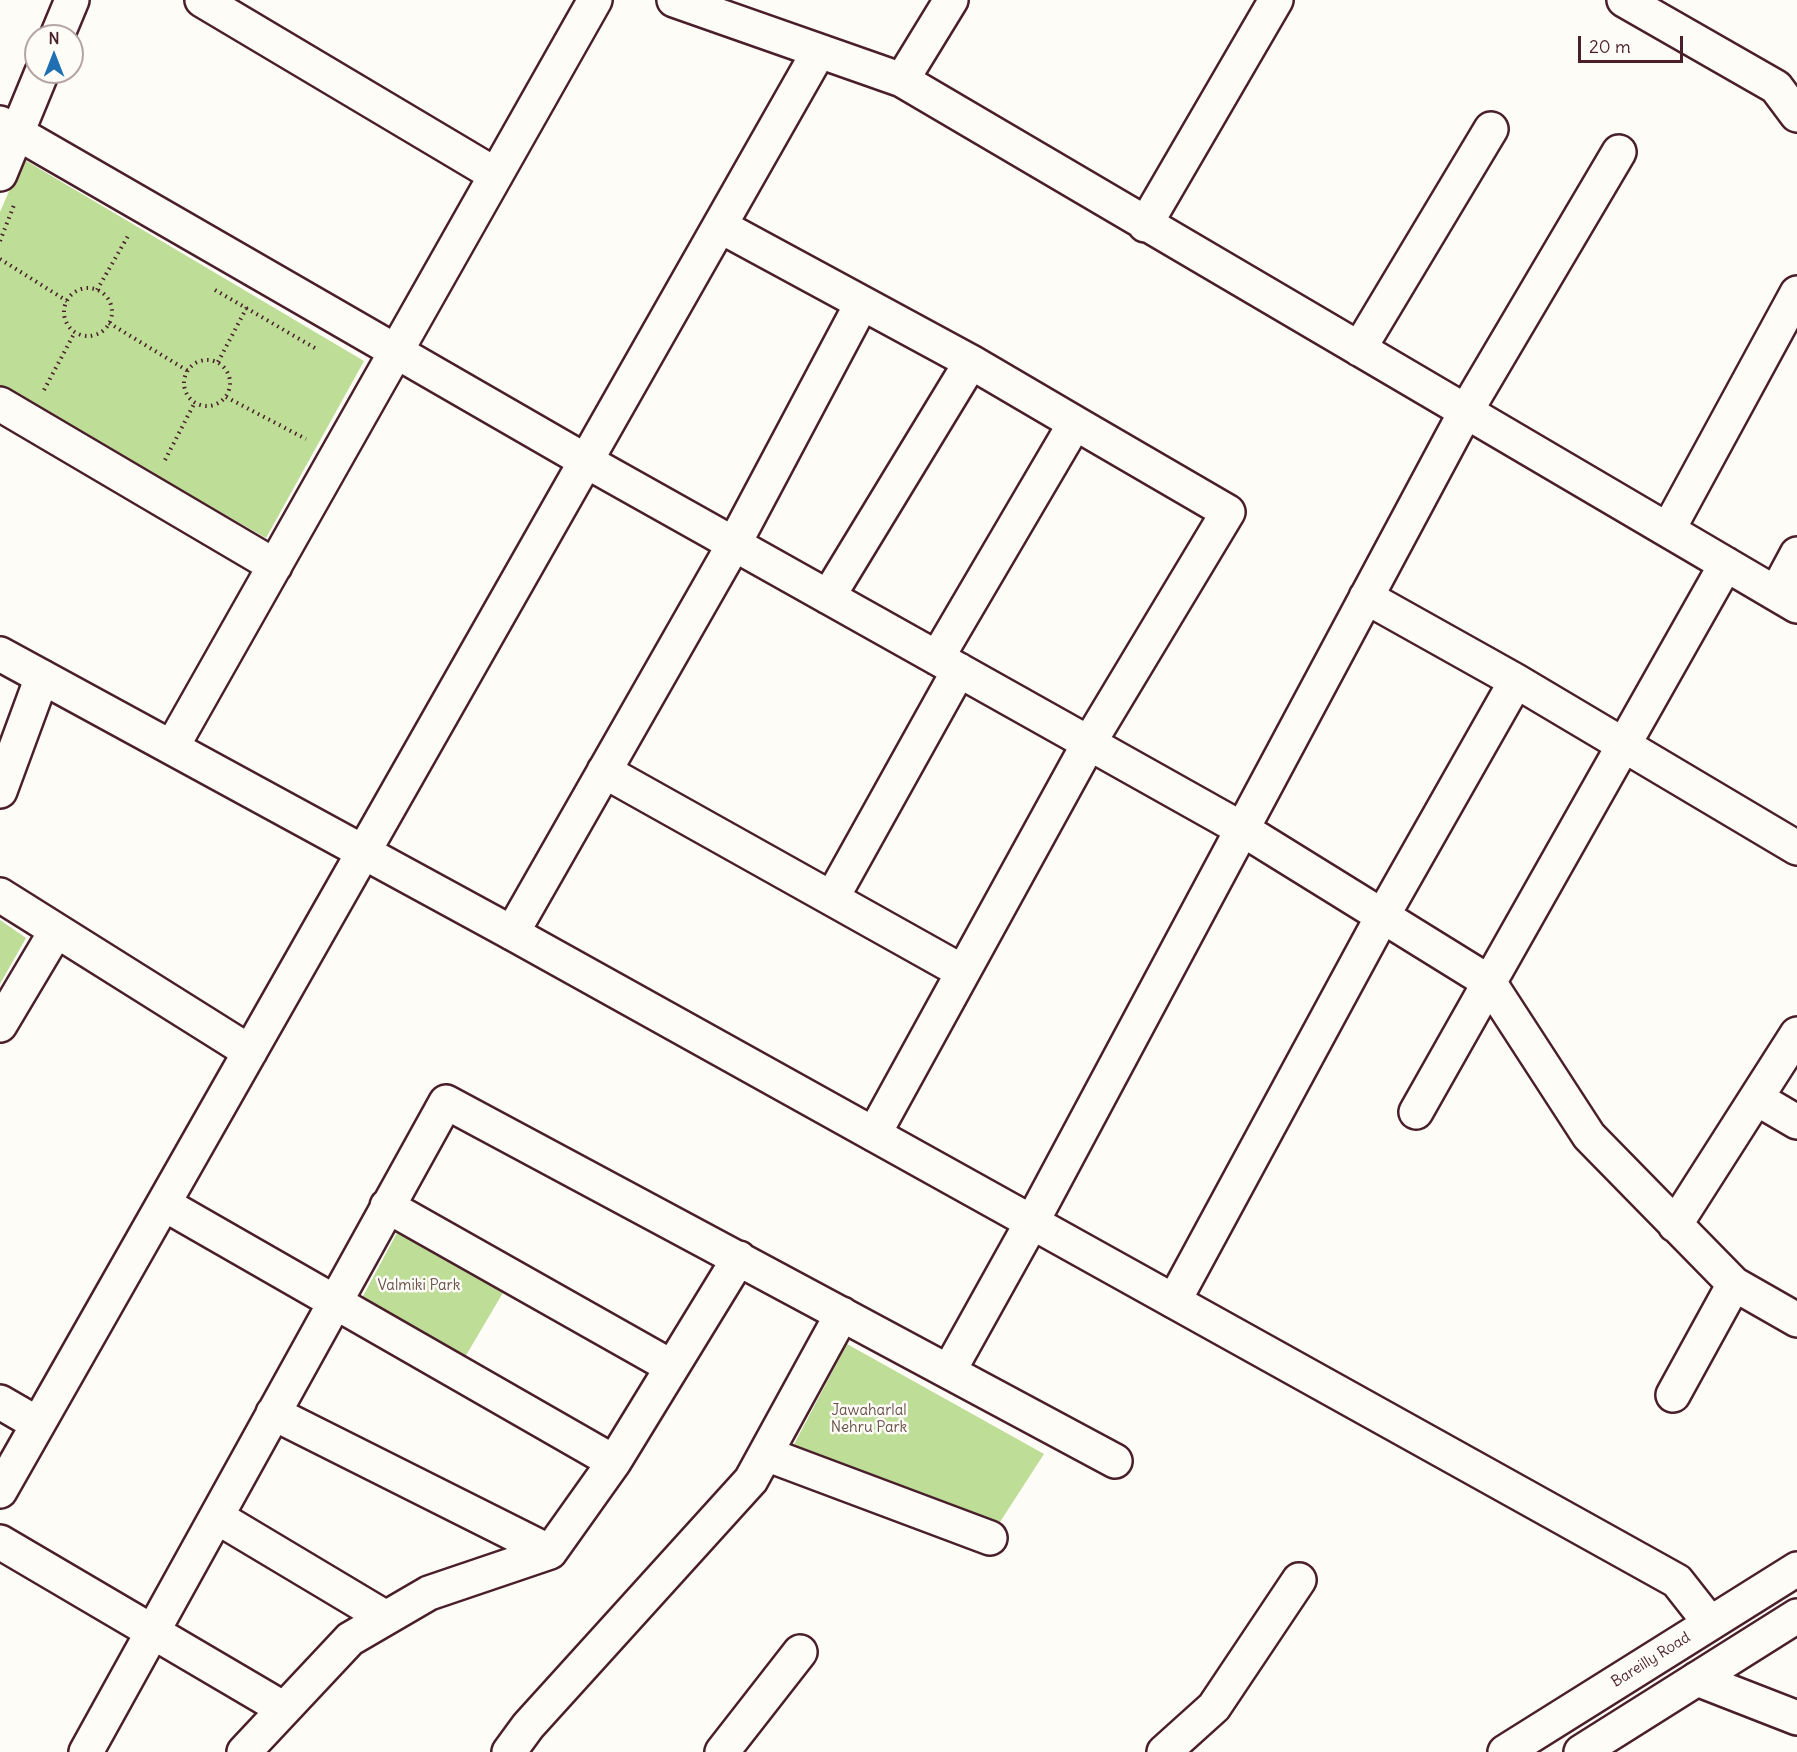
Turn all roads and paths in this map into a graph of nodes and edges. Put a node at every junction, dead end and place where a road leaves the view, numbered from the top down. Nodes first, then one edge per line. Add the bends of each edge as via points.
1 (72, 0) edge
2 (202, 0) edge
3 (595, 0) edge
4 (674, 0) edge
5 (951, 0) edge
6 (1276, 0) edge
7 (1624, 0) edge
8 (62, 24) edge
9 (819, 51) junction
10 (902, 80) junction
11 (35, 84) edge
12 (1797, 115) edge
13 (8, 128) edge
14 (1491, 129) dead end
15 (1619, 152) dead end
16 (496, 175) junction
17 (8, 186) edge
18 (144, 207) junction
19 (1145, 225) junction
20 (720, 226) junction
21 (117, 231) dead end
22 (127, 237) junction
23 (0, 241) edge
24 (137, 243) dead end
25 (0, 259) edge
26 (264, 274) junction
27 (206, 285) dead end
28 (97, 290) junction
29 (1797, 293) edge
30 (67, 301) junction
31 (862, 303) junction
32 (246, 309) junction
33 (109, 323) junction
34 (75, 332) junction
35 (317, 349) dead end
36 (1359, 349) junction
37 (397, 351) junction
38 (218, 362) junction
39 (971, 362) junction
40 (188, 370) junction
41 (34, 387) dead end
42 (43, 392) junction
43 (226, 397) junction
44 (53, 398) dead end
45 (195, 402) junction
46 (0, 404) edge
47 (1466, 411) junction
48 (1075, 423) junction
49 (312, 429) dead end
50 (306, 439) junction
51 (301, 448) dead end
52 (154, 455) dead end
53 (164, 461) junction
54 (586, 461) junction
55 (174, 466) dead end
56 (1668, 530) junction
57 (734, 544) junction
58 (1797, 555) edge
59 (1726, 564) junction
60 (275, 566) junction
61 (828, 597) junction
62 (1366, 597) junction
63 (1786, 600) edge
64 (0, 654) edge
65 (948, 664) junction
66 (42, 677) junction
67 (1516, 681) junction
68 (1089, 743) junction
69 (1624, 746) junction
70 (172, 747) junction
71 (604, 771) junction
72 (0, 791) edge
73 (1242, 829) junction
74 (1797, 848) edge
75 (365, 852) junction
76 (0, 895) edge
77 (832, 898) junction
78 (1382, 917) junction
79 (56, 931) junction
80 (512, 933) junction
81 (963, 972) junction
82 (1489, 982) junction
83 (0, 1025) edge
84 (1797, 1034) edge
85 (250, 1052) junction
86 (1756, 1098) junction
87 (1416, 1112) dead end
88 (1797, 1122) edge
89 (873, 1134) junction
90 (164, 1204) junction
91 (387, 1206) junction
92 (1032, 1222) junction
93 (1675, 1225) junction
94 (739, 1258) junction
95 (1734, 1284) junction
96 (334, 1301) junction
97 (1174, 1301) junction
98 (842, 1314) junction
99 (1797, 1320) edge
100 (672, 1367) junction
101 (949, 1371) junction
102 (1673, 1395) dead end
103 (0, 1402) edge
104 (273, 1413) junction
105 (39, 1424) junction
106 (766, 1454) junction
107 (1115, 1461) dead end
108 (614, 1462) junction
109 (0, 1491) edge
110 (217, 1517) junction
111 (990, 1538) dead end
112 (0, 1542) edge
113 (550, 1552) junction
114 (1797, 1569) edge
115 (1299, 1580) dead end
116 (1797, 1616) edge
117 (386, 1618) junction
118 (1710, 1623) junction
119 (154, 1633) junction
120 (800, 1652) dead end
121 (1697, 1679) junction
122 (284, 1709) junction
123 (1797, 1718) edge
124 (86, 1752) edge
125 (244, 1752) edge
126 (509, 1752) edge
127 (722, 1752) edge
128 (1164, 1752) edge
129 (1505, 1752) edge
130 (1581, 1752) edge

1 - 8 street
2 - 16 street
3 - 16 street
4 - 9 street
5 - 10 street
6 - 19 street
7 - 12 street via 1776,87
9 - 10 street
9 - 20 street
10 - 19 street
11 - 13 street
13 - 17 street
13 - 18 street
14 - 36 street
15 - 47 street
16 - 37 street
17 - 23 path
18 - 22 path
18 - 26 street
19 - 36 street
20 - 31 street
20 - 54 street
21 - 22 path
22 - 24 path
22 - 28 path
25 - 30 path
26 - 32 path
26 - 37 street
27 - 32 path
28 - 30 path via 74,292
28 - 33 path via 109,301
29 - 56 street
30 - 34 path via 65,320
31 - 39 street
31 - 57 street
32 - 35 path
32 - 38 path
33 - 34 path via 98,334 82,336
33 - 40 path
34 - 42 path
36 - 47 street
37 - 54 street
37 - 60 street
38 - 40 path via 203,360
38 - 43 path via 230,382
39 - 48 street
39 - 61 street
40 - 45 path via 184,387
41 - 42 path
42 - 44 path
43 - 45 path via 214,405
43 - 50 path
45 - 53 path
46 - 60 street
47 - 56 street
47 - 62 street
48 - 65 street
48 - 68 street via 1228,512
49 - 50 path
50 - 51 path
52 - 53 path
53 - 55 path
54 - 57 street
54 - 75 street
56 - 59 street
57 - 61 street
57 - 71 street
58 - 63 street
59 - 63 street
59 - 69 street
60 - 70 street
61 - 65 street
62 - 67 street
62 - 73 street
64 - 66 street
65 - 68 street
65 - 77 street
66 - 70 street
66 - 72 street
67 - 69 street
67 - 78 street
68 - 73 street
68 - 81 street
69 - 74 street
69 - 82 street
70 - 75 street
71 - 77 street
71 - 80 street
73 - 78 street
73 - 92 street
75 - 80 street
75 - 85 street
76 - 79 street
77 - 81 street
78 - 82 street
78 - 97 street
79 - 83 street
79 - 85 street
80 - 89 street
81 - 89 street
82 - 87 street
82 - 93 street via 1589,1136
84 - 86 street
85 - 90 street
86 - 88 street
86 - 93 street
89 - 92 street
90 - 96 street
90 - 105 street
91 - 94 street via 446,1102
91 - 96 street
91 - 100 street
92 - 97 street
92 - 101 street
93 - 95 street
94 - 98 street
94 - 100 street
95 - 99 street
95 - 102 street
96 - 104 street
96 - 108 street
97 - 118 street via 1677,1581
98 - 101 street
98 - 106 street
100 - 108 street
101 - 107 street
103 - 105 street
104 - 110 street
104 - 113 street
105 - 109 street
106 - 111 street
106 - 126 street via 751,1480 528,1726
108 - 113 street
110 - 117 street
110 - 119 street
112 - 119 street
113 - 117 street via 429,1593
114 - 118 street, Bareilly Road
115 - 128 street via 1214,1707
116 - 121 street
117 - 122 street via 350,1639
118 - 129 street, Bareilly Road
119 - 122 street
119 - 124 street
120 - 127 street
121 - 123 street
121 - 130 street
122 - 125 street

